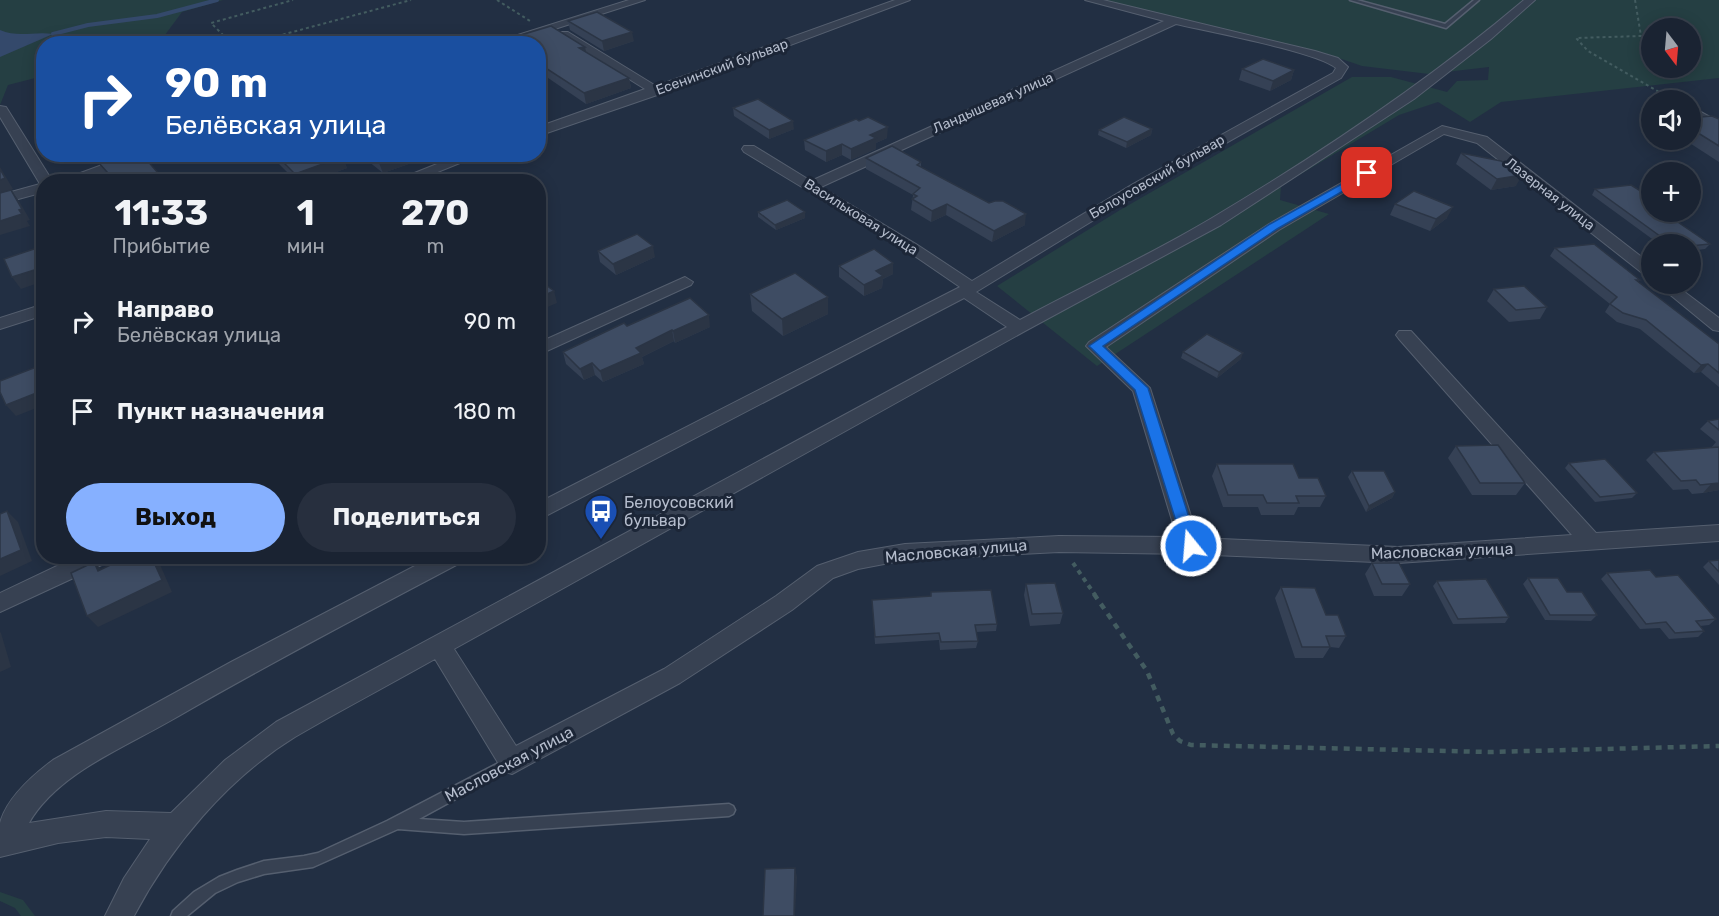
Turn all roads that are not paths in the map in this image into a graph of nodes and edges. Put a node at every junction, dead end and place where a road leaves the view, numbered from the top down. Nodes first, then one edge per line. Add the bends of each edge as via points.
1 (639, 0) edge
2 (905, 0) edge
3 (1090, 0) edge
4 (1353, 0) edge
5 (1477, 0) edge
6 (1530, 0) edge
7 (1175, 20) junction
8 (547, 28) junction
9 (520, 36) edge
10 (656, 91) junction
11 (0, 110) edge
12 (1701, 117) edge
13 (1719, 128) edge
14 (546, 129) edge
15 (749, 149) dead end
16 (126, 162) edge
17 (454, 162) edge
18 (41, 174) edge
19 (94, 174) edge
20 (421, 174) edge
21 (811, 186) junction
22 (36, 189) edge
23 (0, 200) edge
24 (1641, 264) edge
25 (685, 282) dead end
26 (967, 289) junction
27 (1678, 294) edge
28 (36, 312) edge
29 (0, 324) edge
30 (1719, 326) edge
31 (1019, 327) junction
32 (1405, 335) dead end
33 (546, 346) edge
34 (546, 508) edge
35 (1719, 534) edge
36 (1592, 543) junction
37 (1191, 546) junction
38 (83, 564) edge
39 (439, 564) edge
40 (0, 603) edge
41 (439, 645) junction
42 (512, 762) junction
43 (729, 810) dead end
44 (397, 823) junction
45 (177, 827) junction
46 (3, 842) edge
47 (119, 916) edge
48 (178, 916) edge

1 - 8 street
2 - 10 street, Есенинский бульвар
3 - 7 street
4 - 5 lane via 1446,26
6 - 31 street via 1410,96 1216,222
7 - 21 street, Ландышевая улица
7 - 26 street, Белоусовский бульвар via 1311,52 1342,67 1337,75
8 - 9 street
8 - 10 street
10 - 14 street, Есенинский бульвар
11 - 18 street
12 - 13 street
15 - 21 street, Васильковая улица
16 - 19 street
17 - 20 street
21 - 26 street, Васильковая улица via 911,247
22 - 23 street
24 - 37 street, Лазерная улица via 1482,140 1442,129 1274,226 1095,346 1141,388
25 - 33 street
26 - 31 street, Васильковая улица
26 - 34 street, Белоусовский бульвар
27 - 30 street
28 - 29 street
31 - 41 street
32 - 36 street
35 - 36 street, Масловская улица
36 - 37 street, Масловская улица via 1398,555
37 - 42 street, Масловская улица via 1059,544 905,552 858,561 825,572 672,676
38 - 40 street
39 - 46 street via 68,765 32,794
41 - 42 street
41 - 45 street via 285,730 250,754
42 - 44 lane, Масловская улица
43 - 44 lane via 464,828
44 - 48 lane, Масловская улица via 316,860 237,875
45 - 46 street via 106,824
45 - 47 street via 143,873

